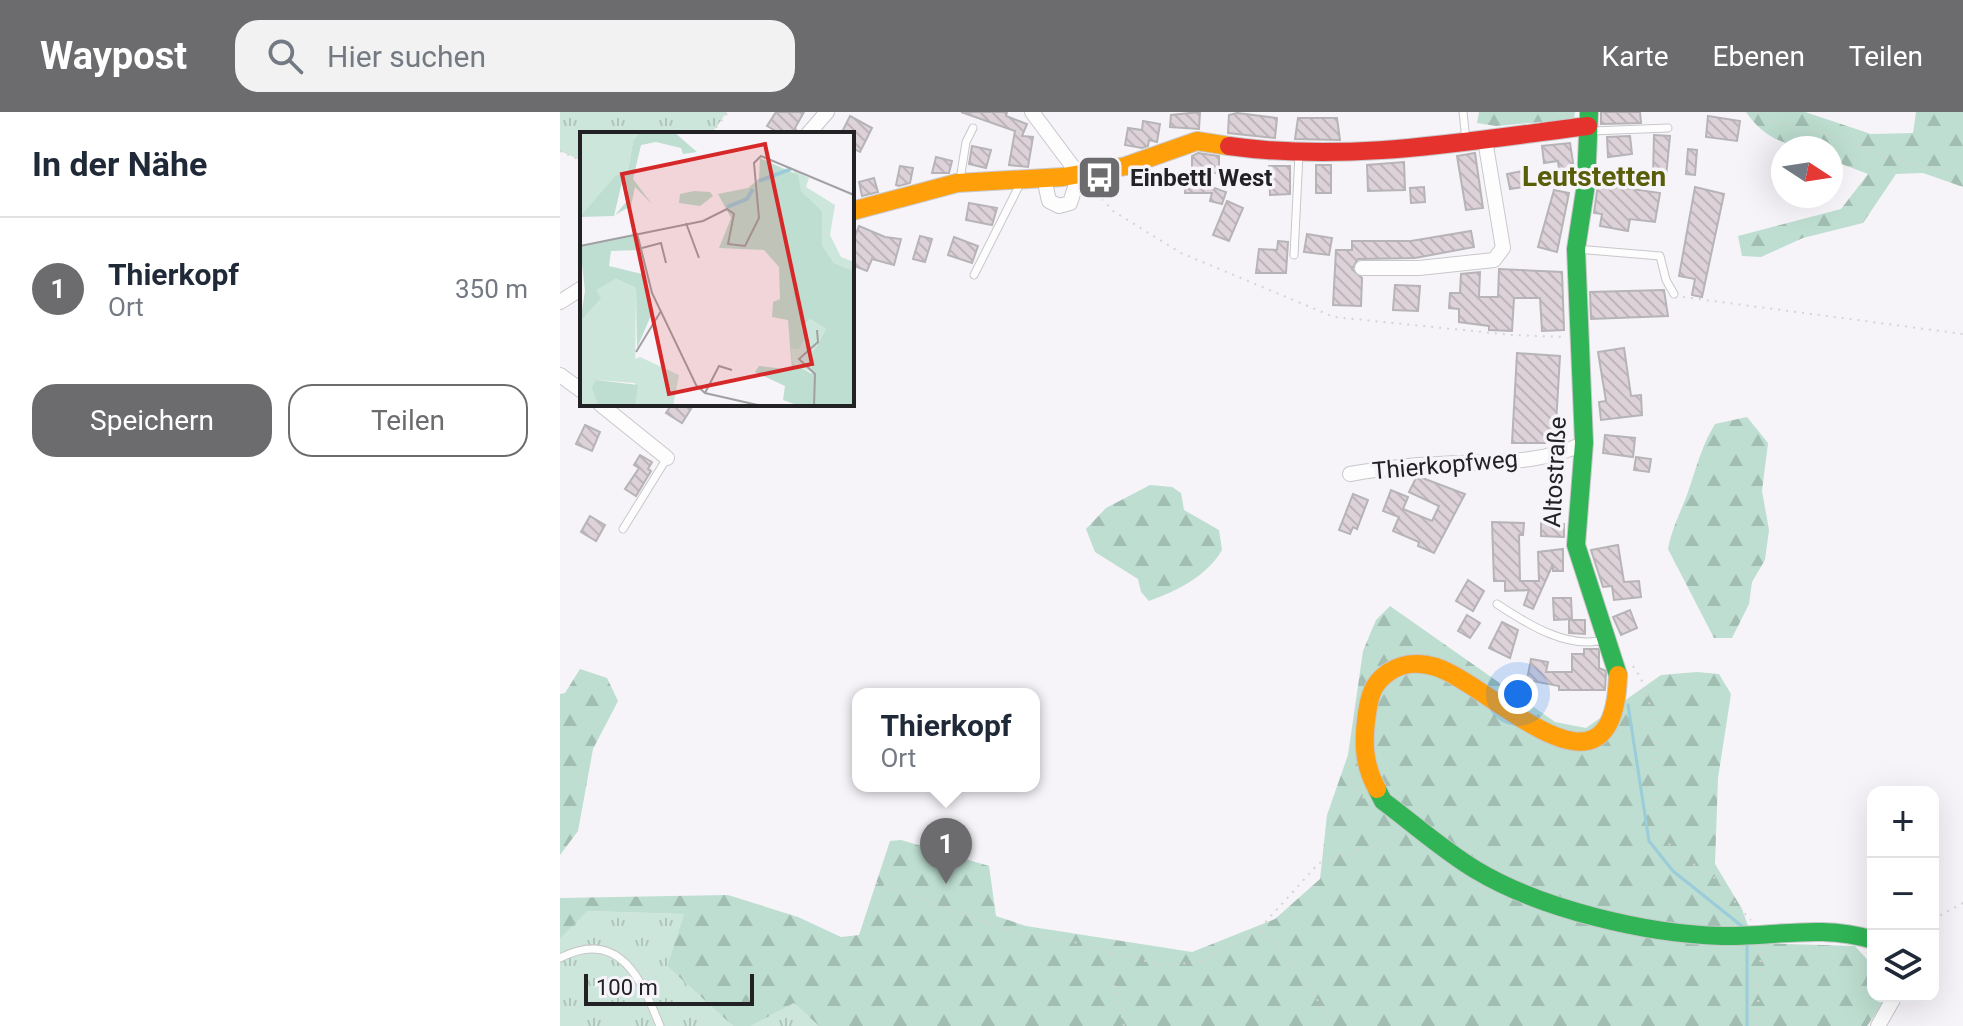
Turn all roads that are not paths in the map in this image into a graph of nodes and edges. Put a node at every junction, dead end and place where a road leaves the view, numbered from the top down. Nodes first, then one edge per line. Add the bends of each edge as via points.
1 (827, 112) edge
2 (1032, 112) edge
3 (1463, 112) edge
4 (1589, 123) edge
5 (973, 128) dead end
6 (1668, 128) dead end
7 (810, 132) edge
8 (1485, 140) junction
9 (1466, 142) junction
10 (1299, 152) junction
11 (1079, 175) junction
12 (1044, 178) junction
13 (1022, 180) junction
14 (960, 183) junction
15 (854, 210) edge
16 (1576, 249) junction
17 (1294, 255) dead end
18 (1362, 268) dead end
19 (974, 275) dead end
20 (580, 289) edge
21 (1674, 294) road end
22 (560, 302) edge
23 (560, 375) edge
24 (580, 390) edge
25 (602, 406) edge
26 (1584, 443) junction
27 (667, 458) joint
28 (1350, 474) dead end
29 (623, 529) dead end
30 (1497, 604) dead end
31 (1608, 638) junction
32 (1867, 938) edge
33 (560, 958) edge
34 (1892, 1002) edge
35 (660, 1026) edge
36 (1878, 1026) edge

1 - 7 street
2 - 11 street
3 - 9 lane
4 - 6 lane
4 - 8 street
4 - 16 street, Altostraße
5 - 14 lane
8 - 9 street
8 - 18 street via 1503,248 1494,260
9 - 10 street via 1378,153
10 - 11 street via 1197,141 1126,166
10 - 17 lane
11 - 12 street
11 - 12 street via 1070,203 1059,206 1049,201
12 - 13 street
13 - 14 street
13 - 19 lane
14 - 15 street
16 - 21 lane via 1660,256
16 - 26 street, Altostraße
20 - 22 street
23 - 24 street
25 - 27 street
26 - 28 street, Thierkopfweg via 1564,453 1518,460
26 - 31 street, Altostraße via 1576,545
27 - 29 lane
30 - 31 lane via 1533,626 1582,643
31 - 32 street, Altostraße via 1620,690 1610,724 1600,736 1575,743 1519,720 1438,668 1399,665 1378,680 1370,694 1363,737 1367,771 1383,801 1474,869 1518,893 1659,932 1724,936 1844,931
33 - 35 lane via 586,950 623,959 644,985
34 - 36 street

